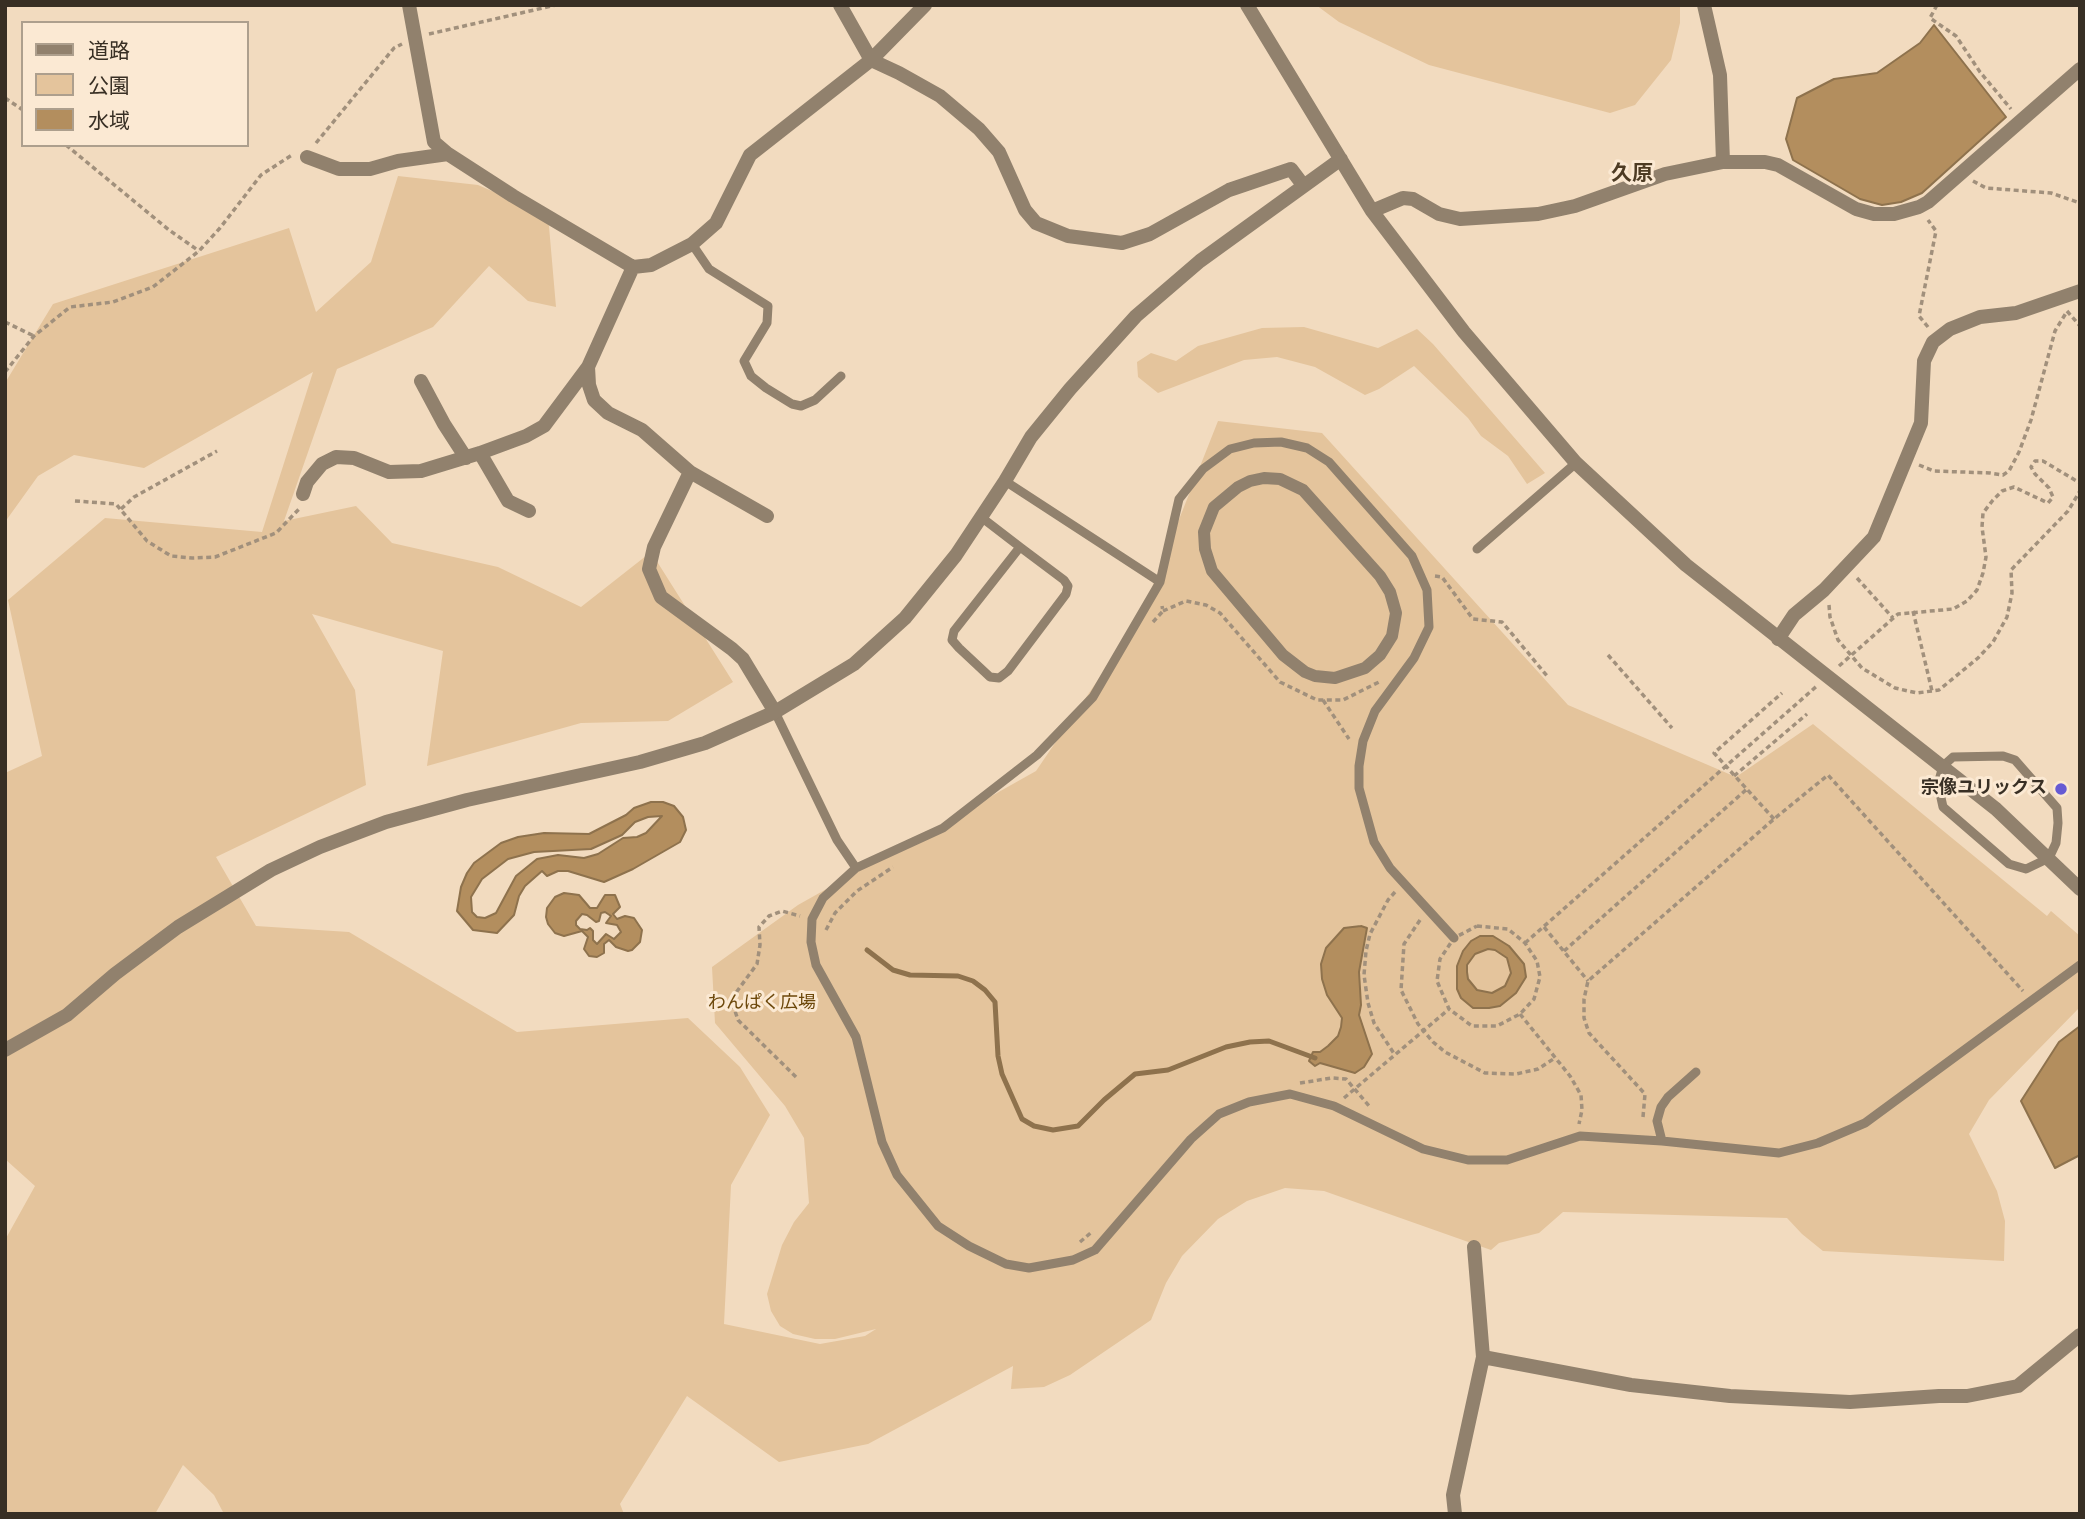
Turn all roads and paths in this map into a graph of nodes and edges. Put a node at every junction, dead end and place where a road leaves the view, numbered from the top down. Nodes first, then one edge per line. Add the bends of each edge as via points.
1 (409, 5) edge
2 (556, 5) edge
3 (840, 5) edge
4 (925, 5) edge
5 (1247, 5) edge
6 (1704, 5) edge
7 (1937, 5) edge
8 (415, 38) junction
9 (871, 60) junction
10 (2080, 69) edge
11 (5, 98) edge
12 (21, 109) edge
13 (2021, 121) junction
14 (68, 147) edge
15 (448, 154) junction
16 (307, 156) junction
17 (1340, 159) junction
18 (1723, 162) junction
19 (1960, 174) junction
20 (1303, 184) junction
21 (2080, 202) edge
22 (1919, 207) junction
23 (1372, 211) junction
24 (692, 244) junction
25 (199, 251) junction
26 (633, 267) junction
27 (2080, 291) edge
28 (2067, 311) dead end
29 (5, 322) edge
30 (34, 335) junction
31 (1937, 339) junction
32 (588, 367) junction
33 (5, 372) edge
34 (841, 376) dead end
35 (421, 381) dead end
36 (217, 451) dead end
37 (473, 455) junction
38 (1905, 460) junction
39 (1576, 463) junction
40 (690, 472) junction
41 (1005, 481) junction
42 (2080, 482) edge
43 (2080, 491) edge
44 (303, 494) joint
45 (1313, 500) joint
46 (75, 501) dead end
47 (121, 509) junction
48 (530, 511) dead end
49 (767, 516) dead end
50 (981, 517) junction
51 (1020, 547) junction
52 (1477, 549) dead end
53 (1847, 566) junction
54 (1419, 573) junction
55 (1160, 582) junction
56 (1828, 586) junction
57 (1163, 611) dead end
58 (1913, 611) junction
59 (1893, 618) junction
60 (1778, 639) junction
61 (1608, 655) dead end
62 (1834, 671) dead end
63 (1383, 677) dead end
64 (1548, 677) dead end
65 (1824, 680) dead end
66 (1932, 691) junction
67 (1782, 693) dead end
68 (775, 712) junction
69 (1807, 714) dead end
70 (1672, 728) dead end
71 (1725, 766) junction
72 (1943, 766) junction
73 (1734, 776) junction
74 (1746, 789) junction
75 (1774, 820) junction
76 (2049, 858) junction
77 (856, 868) junction
78 (891, 868) dead end
79 (1403, 882) junction
80 (2080, 888) edge
81 (1429, 911) junction
82 (812, 919) junction
83 (1544, 927) junction
84 (825, 935) dead end
85 (1454, 938) junction
86 (1525, 943) junction
87 (1564, 951) junction
88 (2080, 965) edge
89 (1588, 981) junction
90 (2031, 1000) junction
91 (1449, 1009) junction
92 (1520, 1014) junction
93 (1423, 1031) junction
94 (5, 1049) edge
95 (1395, 1055) junction
96 (1555, 1058) junction
97 (1696, 1072) dead end
98 (796, 1077) dead end
99 (1295, 1083) dead end
100 (1354, 1089) junction
101 (1334, 1106) junction
102 (1376, 1111) dead end
103 (1570, 1128) dead end
104 (1642, 1139) junction
105 (1662, 1140) junction
106 (1095, 1229) dead end
107 (1079, 1242) dead end
108 (1474, 1247) dead end
109 (2080, 1335) edge
110 (1483, 1357) junction
111 (1455, 1514) edge

1 - 8 street
2 - 8 path
3 - 9 street
4 - 9 street
5 - 17 street
6 - 18 street via 1720,75
7 - 13 path via 1930,18 1956,36
8 - 15 street via 434,142
8 - 16 path via 394,48
9 - 20 street via 940,96 979,129 999,152 1025,210 1036,223 1068,236 1122,243 1150,234 1229,190 1291,169
9 - 24 street via 750,155 716,223
10 - 13 street
11 - 12 path
13 - 19 street
14 - 25 path
15 - 16 street via 370,169 339,169
15 - 26 street
16 - 25 path via 296,153 261,176
17 - 20 street
17 - 23 street
18 - 22 street via 1778,165 1856,209 1874,214
18 - 23 street via 1665,174 1576,206 1538,214 1460,219 1403,198
19 - 21 path via 1986,188 2051,193
19 - 22 street
20 - 41 street via 1136,316 1031,437
22 - 31 path via 1936,231 1919,316
23 - 39 street via 1464,332
24 - 26 street via 651,265
24 - 34 lane via 709,269 768,306 767,323 744,361 751,376 801,406 815,400
25 - 30 path via 153,287 113,302 69,307
26 - 32 street
27 - 31 street via 2016,313 1980,317
28 - 38 path via 2054,331 2031,420 2009,471 2003,475 1934,471
29 - 30 path
30 - 33 path
31 - 38 street via 1924,361 1921,423
32 - 37 street via 544,426
32 - 40 street via 594,400 608,413 642,430
35 - 37 street via 444,424
36 - 47 path via 134,497
37 - 44 street via 421,471 389,472 354,458 336,457 322,464
37 - 48 street via 508,501
38 - 53 street via 1874,537
39 - 52 lane
39 - 60 street via 1686,565
40 - 49 street
40 - 68 street via 654,547 649,569 661,597 743,659
41 - 50 street
41 - 55 lane
42 - 58 path via 2035,461 2031,467 2053,497 2048,503 2014,487 2002,491 1983,513 1986,558 1977,590 1953,609
43 - 66 path via 2068,511 2011,570 2007,617 1993,642 1939,690
44 - 47 path via 299,509 276,533 215,557 171,556 147,541
45 - 45 street via 1280,479 1250,481 1214,507 1204,532 1205,549 1217,579 1283,655 1305,672 1335,678 1365,667 1380,655 1392,636 1396,613 1380,576
46 - 47 path via 116,504
50 - 51 lane
50 - 68 street via 905,618 854,664
51 - 51 lane via 954,631 958,648 990,677 999,678 1008,671 1068,586
53 - 56 street
53 - 59 path
54 - 55 lane via 1412,556 1329,462 1307,448 1281,442 1230,449 1203,469 1179,499
54 - 64 path via 1442,578 1473,618 1502,622
54 - 79 lane via 1427,590 1429,627 1414,658 1376,710 1359,766 1359,788 1374,842
55 - 77 lane via 1093,697 1037,755 943,828
56 - 60 street via 1794,615
56 - 66 path via 1830,617 1838,640 1863,668 1895,688
57 - 63 path via 1186,601 1220,612 1280,682 1317,700 1343,700
58 - 59 path
58 - 66 path
59 - 62 path
60 - 72 street
61 - 70 path
65 - 71 path
67 - 71 path via 1714,753
68 - 77 lane via 837,840
68 - 94 street via 692,747 467,800 386,822 320,847 271,870 178,927 67,1015
69 - 73 path
71 - 73 path
71 - 83 path
72 - 76 street
72 - 76 lane via 1938,784 1943,807 1981,840 2009,864 2026,869
72 - 76 lane via 1953,758 2003,756 2015,760 2057,808 2056,843
73 - 74 path
74 - 75 path
74 - 87 path
75 - 89 path
75 - 90 path via 1828,775
76 - 80 street
77 - 82 lane via 823,898
78 - 84 path via 835,913
79 - 81 lane
79 - 95 path via 1370,934 1364,975 1374,1023
81 - 85 lane
81 - 93 path via 1404,944 1402,961 1401,990
82 - 98 path via 782,911 769,916 759,927 757,964 734,994 738,1020
82 - 101 lane via 816,965 856,1037 882,1142 897,1175 938,1226 1006,1264 1052,1265 1095,1250 1191,1139 1219,1114 1290,1094
83 - 86 path
83 - 87 path
85 - 86 path via 1476,926 1508,929
85 - 91 path via 1440,958 1437,981
86 - 92 path via 1537,961 1540,977 1534,999
87 - 89 path
88 - 90 lane
89 - 104 path via 1584,1018 1589,1033 1645,1094
90 - 105 lane via 1865,1124 1818,1143 1779,1153
91 - 92 path via 1472,1026 1497,1026
91 - 93 path
92 - 96 path
93 - 95 path
93 - 96 path via 1445,1052 1485,1073 1516,1074 1538,1069
95 - 100 path
96 - 103 path via 1581,1095 1579,1124
97 - 105 lane via 1661,1107 1657,1121
99 - 100 path via 1346,1079
100 - 101 path
100 - 102 path
101 - 104 lane via 1423,1149 1468,1160 1507,1160 1580,1136
104 - 105 lane
106 - 107 path
108 - 110 street
109 - 110 street via 2018,1386 1967,1396 1850,1402 1631,1385
110 - 111 street via 1453,1495

